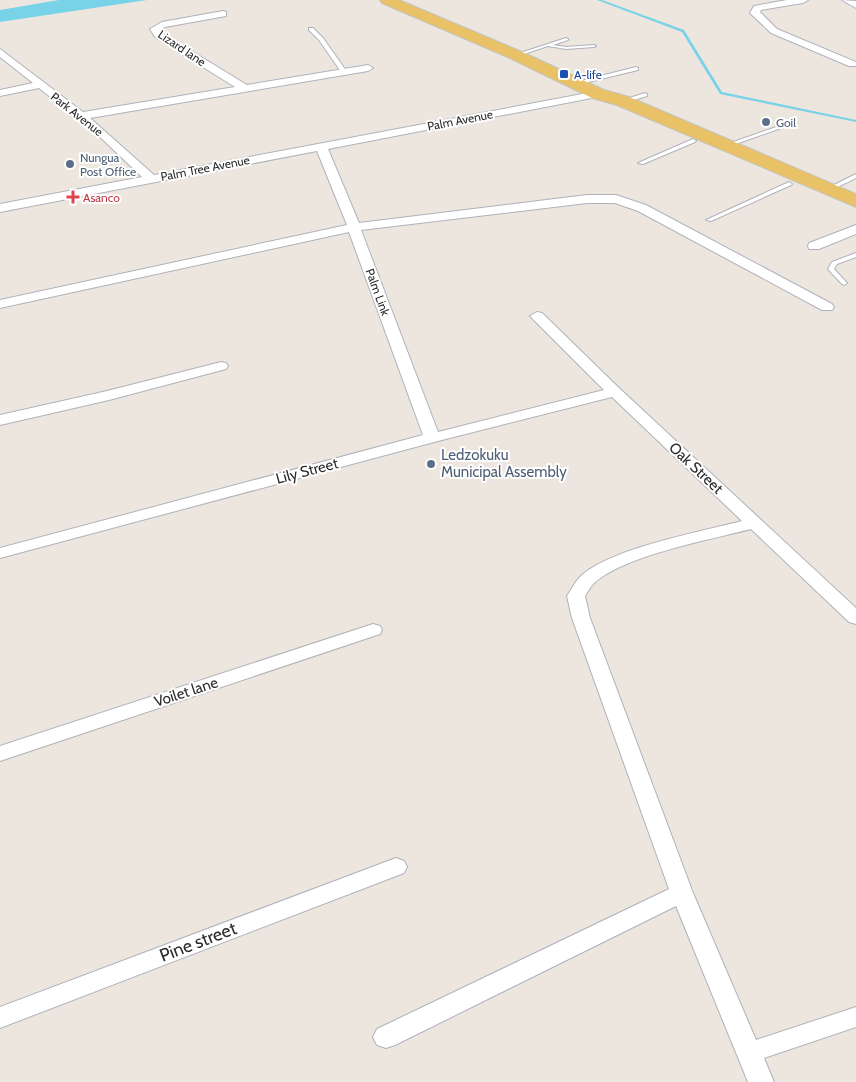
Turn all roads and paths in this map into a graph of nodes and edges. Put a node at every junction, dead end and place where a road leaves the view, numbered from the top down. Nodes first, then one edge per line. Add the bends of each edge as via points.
1 (387, 0) edge
2 (803, 0) edge
3 (847, 0) edge
4 (856, 5) edge
5 (223, 14) dead end
6 (311, 29) dead end
7 (566, 39) dead end
8 (547, 46) junction
9 (594, 46) dead end
10 (0, 52) edge
11 (516, 55) junction
12 (854, 64) dead end
13 (368, 68) dead end
14 (636, 69) dead end
15 (344, 72) junction
16 (576, 83) junction
17 (41, 86) junction
18 (244, 88) junction
19 (0, 94) edge
20 (598, 94) junction
21 (645, 94) dead end
22 (623, 101) junction
23 (82, 116) junction
24 (781, 126) dead end
25 (693, 141) junction
26 (725, 146) junction
27 (321, 147) junction
28 (641, 163) dead end
29 (856, 176) edge
30 (150, 178) junction
31 (789, 184) junction
32 (829, 189) junction
33 (856, 201) edge
34 (0, 208) edge
35 (856, 213) edge
36 (709, 220) dead end
37 (354, 227) junction
38 (856, 229) edge
39 (814, 246) dead end
40 (856, 255) edge
41 (844, 283) dead end
42 (0, 304) edge
43 (827, 307) dead end
44 (538, 316) dead end
45 (221, 366) dead end
46 (615, 392) junction
47 (0, 420) edge
48 (432, 438) junction
49 (755, 523) junction
50 (0, 553) edge
51 (856, 618) edge
52 (373, 630) dead end
53 (0, 754) edge
54 (396, 867) dead end
55 (682, 893) junction
56 (0, 1018) edge
57 (856, 1018) edge
58 (386, 1037) dead end
59 (748, 1053) junction
60 (761, 1082) edge

1 - 11 main road
2 - 12 street via 757,8 755,13 774,31
3 - 4 street
5 - 18 street, Lizard lane via 155,29 158,35
6 - 15 lane
7 - 8 lane
8 - 9 lane
8 - 11 lane
10 - 17 street, Park Avenue
11 - 16 main road
13 - 15 street
14 - 16 lane
15 - 18 street
16 - 20 main road
17 - 19 street
17 - 23 street, Park Avenue
18 - 23 street
20 - 22 main road
20 - 25 main road via 612,105
20 - 27 street, Palm Avenue
21 - 22 lane
22 - 26 main road
23 - 30 street, Park Avenue
24 - 26 lane
25 - 28 lane
25 - 31 main road
26 - 32 main road
27 - 30 street, Palm Tree Avenue
27 - 37 street, Palm Link
29 - 32 lane
30 - 34 street, Palm Tree Avenue
31 - 35 main road
31 - 36 lane
32 - 33 main road
37 - 42 street
37 - 43 street via 587,199 616,199 642,208
37 - 48 street, Palm Link
38 - 39 street
40 - 41 lane via 834,263 831,269
44 - 46 street, Oak Street
45 - 47 street
46 - 48 street, Lily Street
46 - 49 street, Oak Street
48 - 50 street, Lily Street
49 - 51 street, Oak Street
49 - 55 street via 613,564 588,579 576,596 581,618
52 - 53 street, Voilet lane
54 - 56 street, Pine street
55 - 58 street
55 - 59 street
57 - 59 street
59 - 60 street

